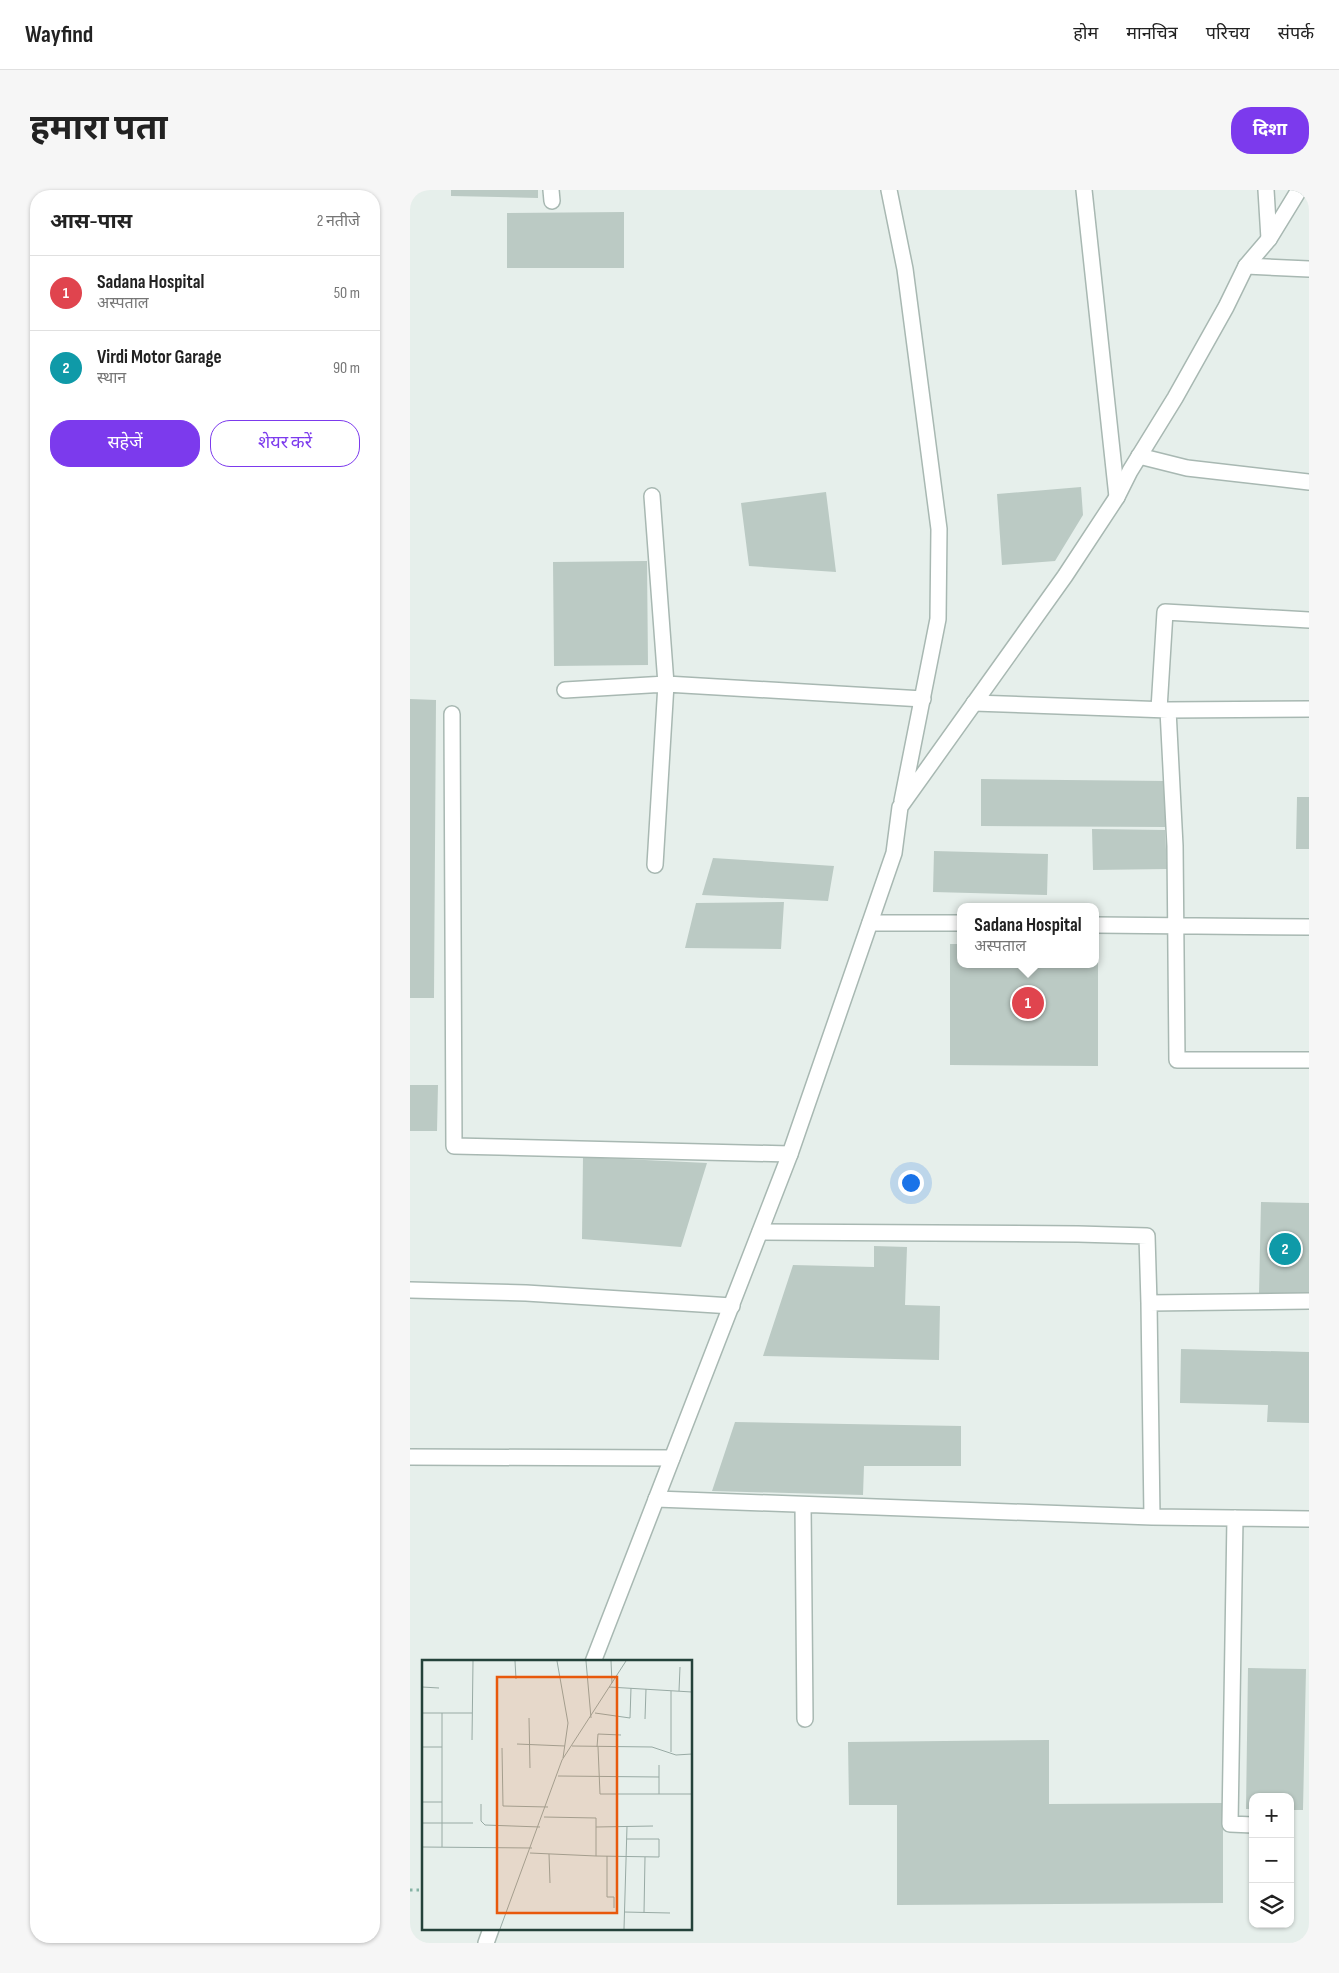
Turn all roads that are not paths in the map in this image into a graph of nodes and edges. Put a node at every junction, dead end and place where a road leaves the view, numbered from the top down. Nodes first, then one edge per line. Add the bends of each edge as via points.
1 (889, 190) edge
2 (1084, 190) edge
3 (1266, 190) edge
4 (1299, 190) edge
5 (1269, 239) junction
6 (1246, 266) junction
7 (1309, 268) edge
8 (1139, 456) junction
9 (1309, 482) edge
10 (652, 496) dead end
11 (1117, 497) junction
12 (1309, 620) edge
13 (666, 684) junction
14 (565, 690) dead end
15 (923, 699) junction
16 (974, 703) junction
17 (1164, 709) junction
18 (1309, 709) edge
19 (452, 714) dead end
20 (900, 807) junction
21 (655, 865) dead end
22 (870, 923) junction
23 (957, 924) edge
24 (1099, 925) edge
25 (1177, 925) junction
26 (1309, 927) edge
27 (1309, 1060) edge
28 (790, 1154) junction
29 (760, 1232) junction
30 (410, 1290) edge
31 (1309, 1301) edge
32 (1149, 1303) junction
33 (732, 1306) junction
34 (410, 1457) edge
35 (672, 1458) junction
36 (656, 1500) junction
37 (802, 1505) junction
38 (1152, 1517) junction
39 (1235, 1518) junction
40 (1309, 1519) edge
41 (594, 1660) edge
42 (805, 1719) dead end
43 (1249, 1825) edge
44 (491, 1930) edge
45 (486, 1943) edge

1 - 15 street via 905,269 939,529 938,619
2 - 11 street
3 - 5 street
4 - 5 street
5 - 6 street
6 - 7 street
6 - 8 street via 1176,398
8 - 9 street via 1187,468
8 - 11 street
10 - 13 street
11 - 16 street
12 - 17 street via 1166,612
13 - 14 street
13 - 15 street
13 - 21 street
15 - 20 street
16 - 17 street
16 - 20 street
17 - 18 street
17 - 25 street
19 - 28 street via 454,1146
20 - 22 street via 894,853
22 - 23 street
22 - 28 street
24 - 25 street
25 - 26 street
25 - 27 street via 1177,1060
28 - 29 street
29 - 32 street via 1148,1236
29 - 33 street
30 - 33 street via 526,1293
31 - 32 street
32 - 38 street
33 - 35 street
34 - 35 street
35 - 36 street
36 - 37 street
36 - 41 street
37 - 38 street
37 - 42 street
38 - 39 street
39 - 40 street
39 - 43 street via 1230,1824
44 - 45 street

